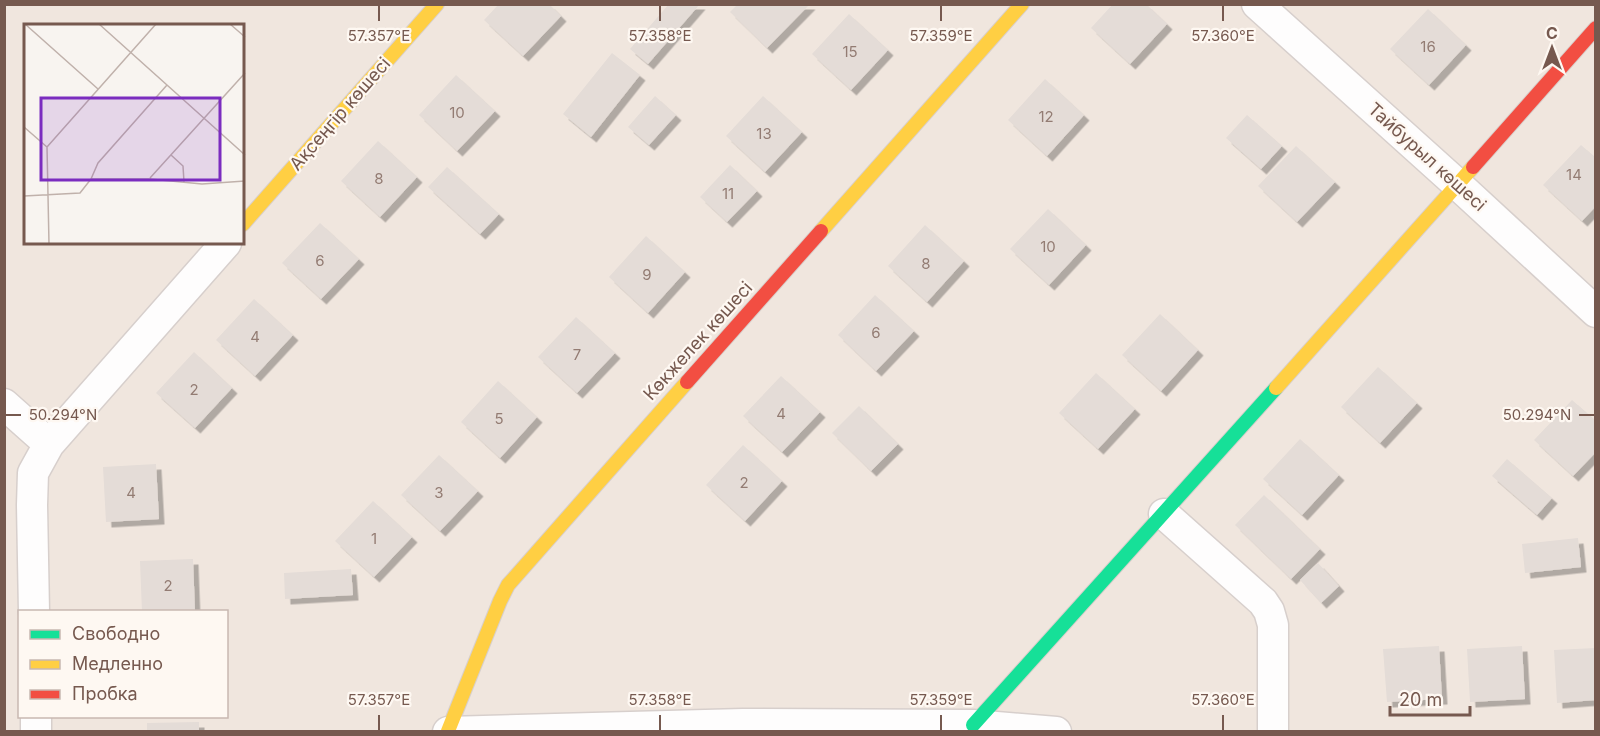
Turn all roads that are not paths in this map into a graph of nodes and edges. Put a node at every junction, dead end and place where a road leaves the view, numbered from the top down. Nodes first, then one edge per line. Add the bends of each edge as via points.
1 (436, 4) edge
2 (1022, 4) edge
3 (1257, 4) edge
4 (1596, 28) edge
5 (1457, 184) junction
6 (244, 223) edge
7 (225, 244) edge
8 (1596, 312) edge
9 (4, 404) edge
10 (49, 444) junction
11 (1164, 514) junction
12 (34, 610) edge
13 (973, 724) junction
14 (448, 731) edge
15 (1056, 732) edge
16 (1273, 732) edge

1 - 6 street, Ақсеңгір көшесі
2 - 14 street, Көкжелек көшесі via 508,585
3 - 5 street, Тайбурыл көшесі
4 - 5 street
5 - 8 street, Тайбурыл көшесі
5 - 11 street
7 - 10 street
9 - 10 street
10 - 12 street via 33,473
11 - 13 street
11 - 16 street via 1269,611 1273,625
13 - 14 street via 743,724
13 - 15 street

